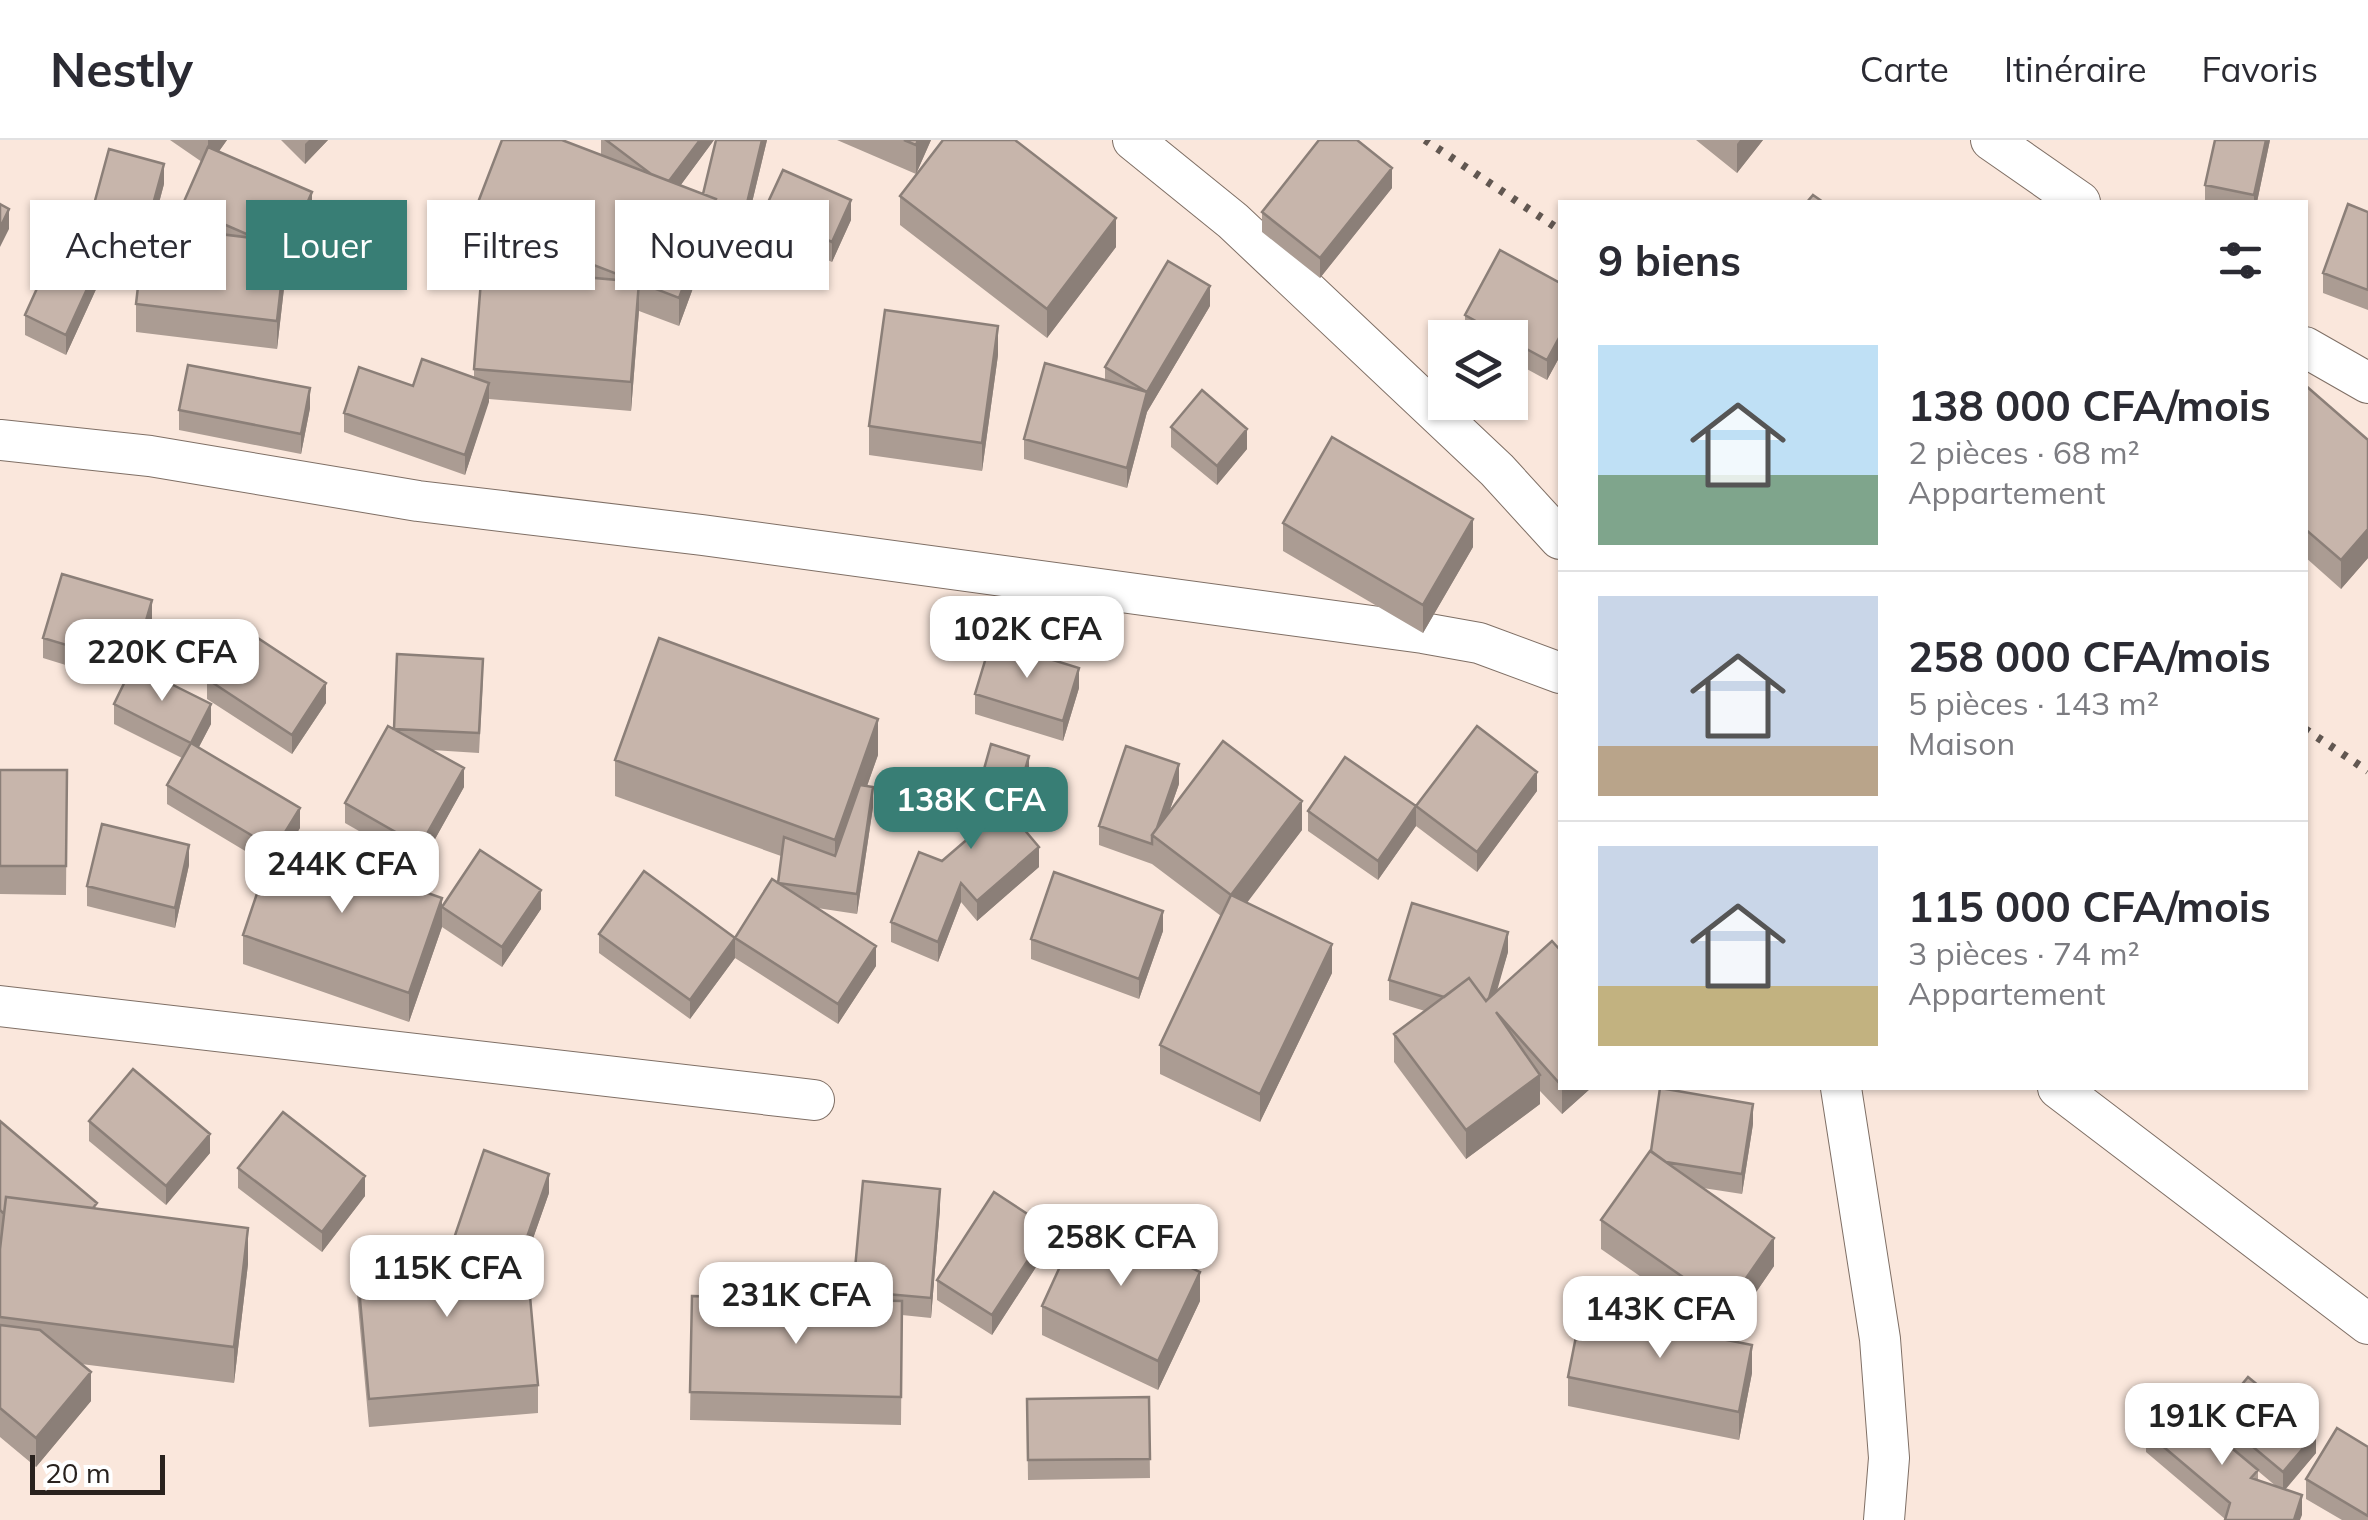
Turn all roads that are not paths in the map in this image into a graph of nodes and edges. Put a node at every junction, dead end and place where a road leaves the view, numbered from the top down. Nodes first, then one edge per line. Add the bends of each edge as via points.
1 (1134, 140) edge
2 (1992, 140) edge
3 (2077, 200) edge
4 (2308, 349) edge
5 (2368, 382) edge
6 (0, 440) edge
7 (1558, 537) edge
8 (1558, 673) edge
9 (0, 1006) edge
10 (1841, 1090) edge
11 (2061, 1090) edge
12 (814, 1100) dead end
13 (2368, 1324) edge
14 (1884, 1520) edge

1 - 7 street via 1234,222 1497,470
2 - 3 street
4 - 5 street
6 - 8 street via 150,456 418,502 1424,633 1479,643
9 - 12 street
10 - 14 street via 1880,1340 1890,1458
11 - 13 street

